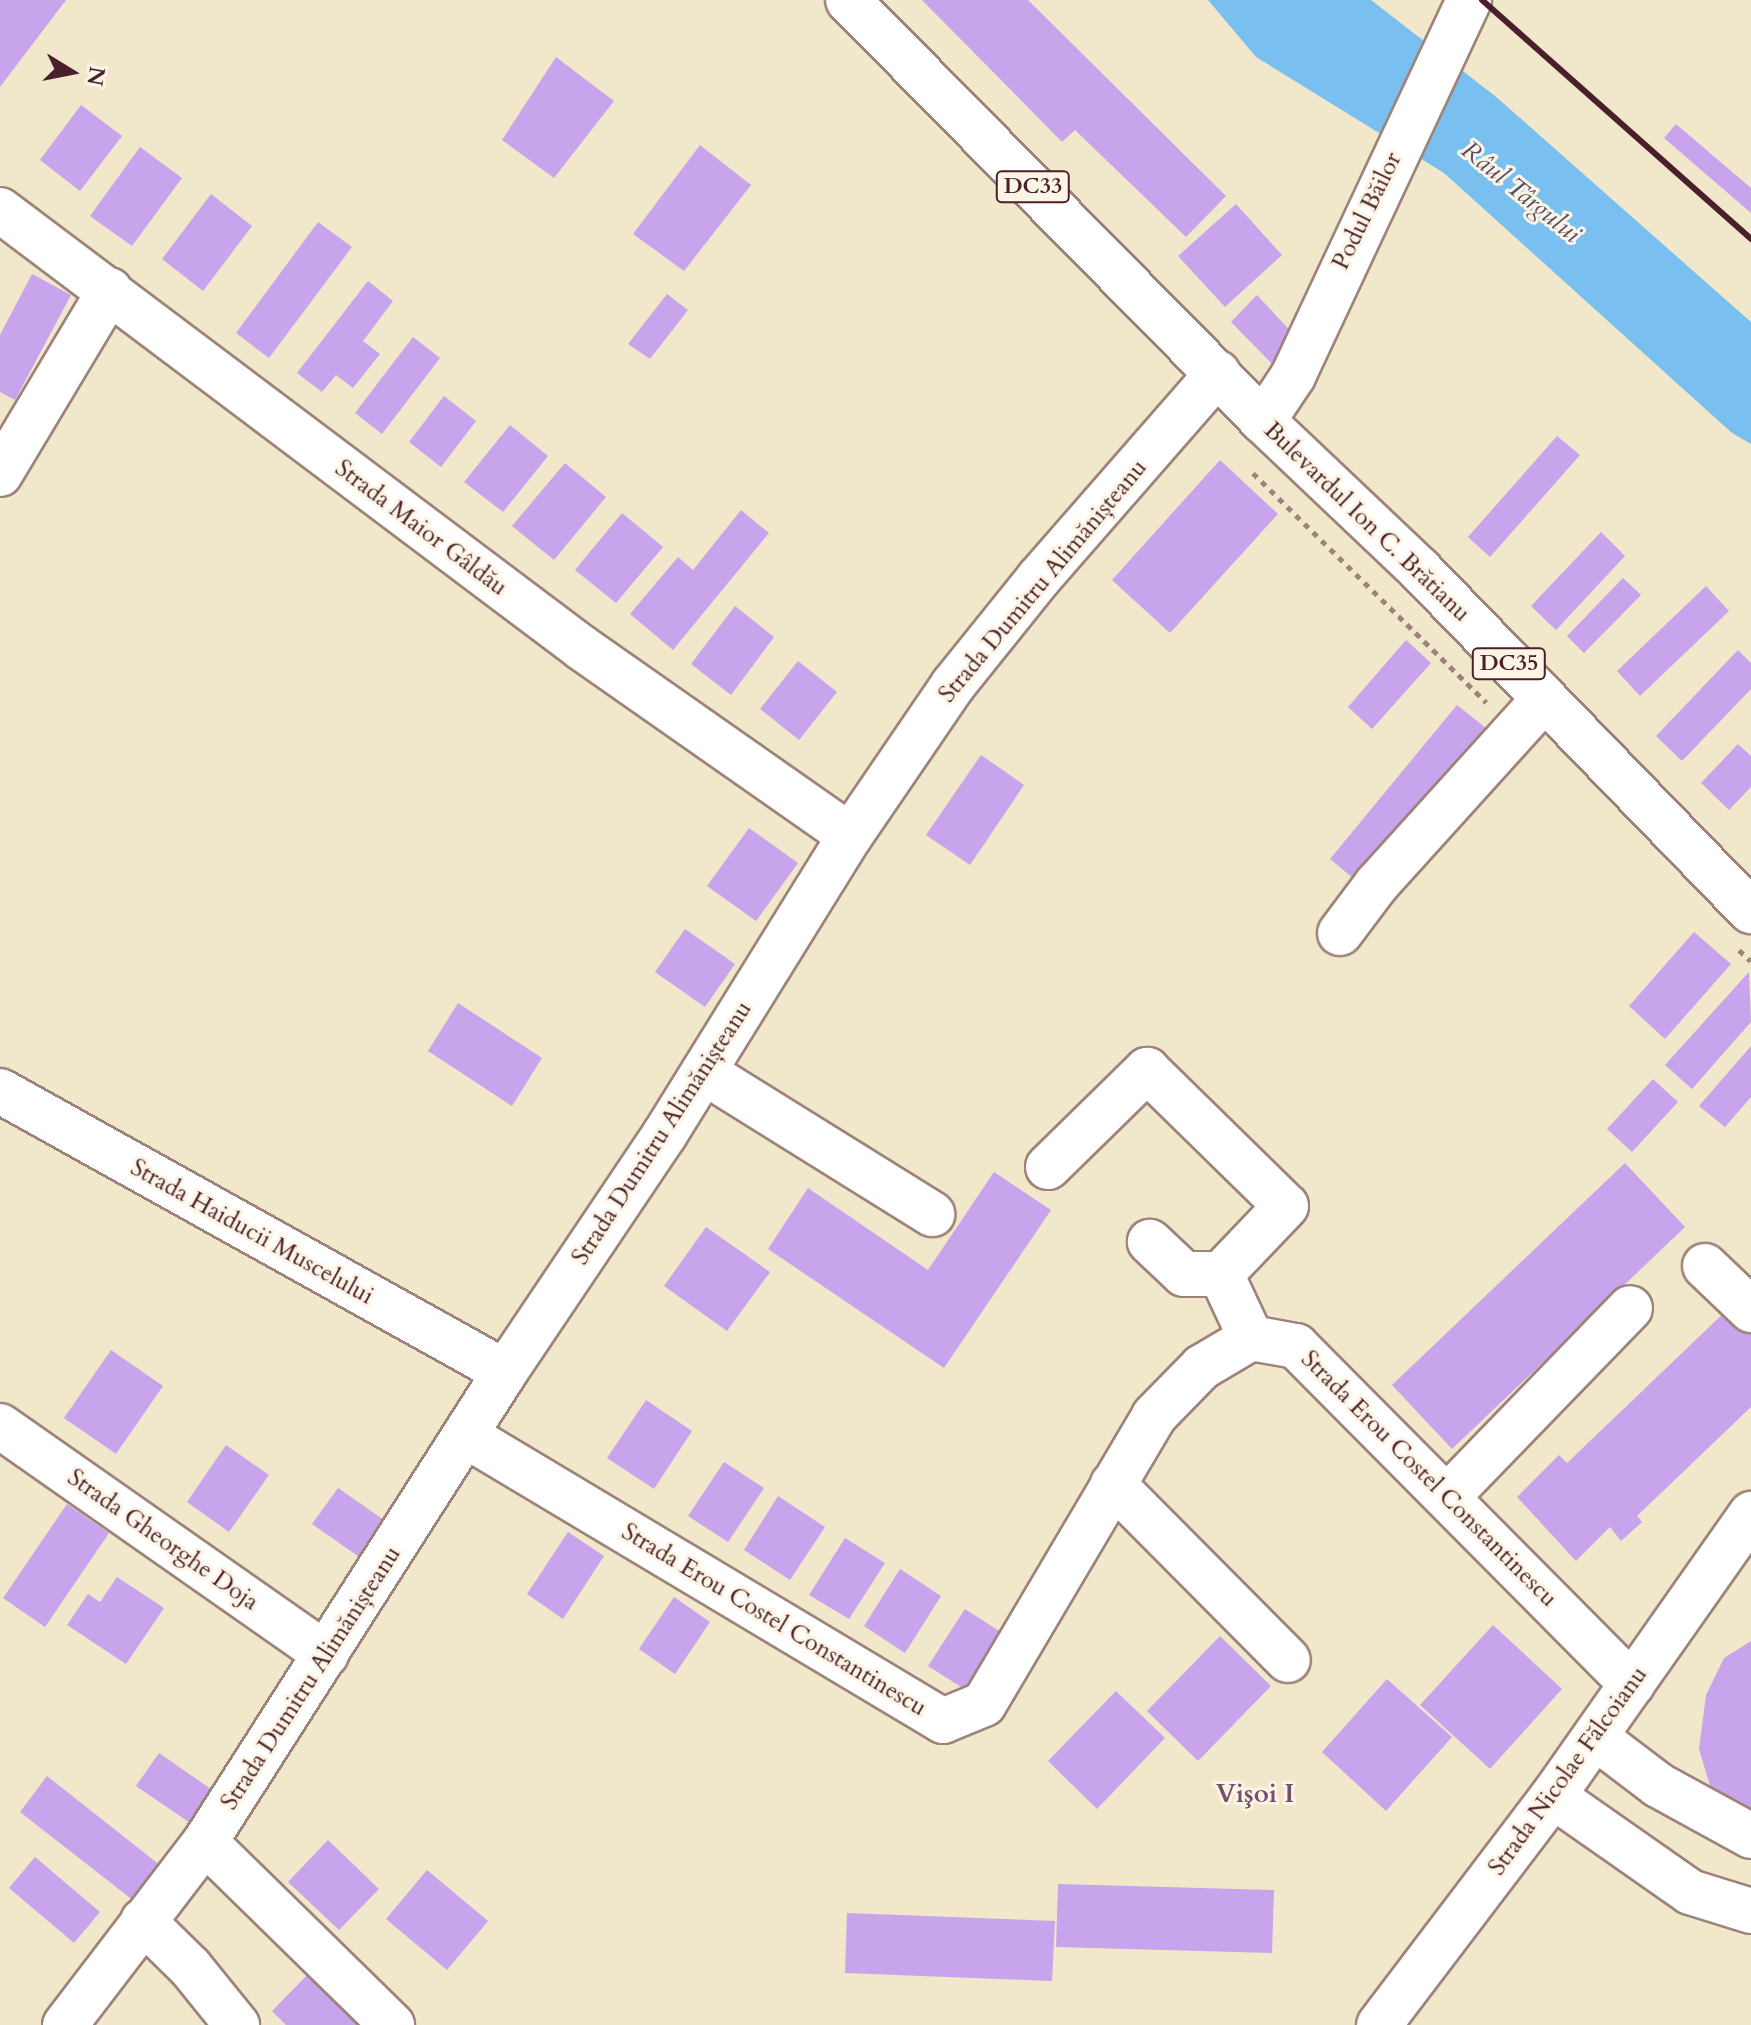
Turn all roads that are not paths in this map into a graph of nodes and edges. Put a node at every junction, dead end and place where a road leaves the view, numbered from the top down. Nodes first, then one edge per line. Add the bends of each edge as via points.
1 (848, 0) edge
2 (1469, 0) edge
3 (0, 210) edge
4 (110, 290) junction
5 (1218, 373) junction
6 (1263, 421) junction
7 (0, 474) edge
8 (1543, 700) junction
9 (850, 836) junction
10 (1751, 911) edge
11 (1340, 933) dead end
12 (704, 1072) junction
13 (0, 1091) edge
14 (1048, 1167) dead end
15 (932, 1214) dead end
16 (1150, 1242) dead end
17 (1705, 1266) dead end
18 (1221, 1274) junction
19 (1630, 1308) dead end
20 (1751, 1310) edge
21 (1251, 1338) junction
22 (505, 1372) junction
23 (0, 1426) edge
24 (465, 1435) junction
25 (1113, 1484) junction
26 (1449, 1495) junction
27 (1751, 1514) edge
28 (326, 1654) junction
29 (1288, 1660) dead end
30 (1632, 1684) junction
31 (1595, 1737) junction
32 (1553, 1796) junction
33 (1751, 1836) edge
34 (205, 1842) junction
35 (1751, 1911) edge
36 (143, 1921) junction
37 (65, 2025) edge
38 (237, 2025) edge
39 (392, 2025) edge
40 (1379, 2025) edge

1 - 5 main road, DC33
2 - 6 main road, Podul Băilor via 1293,376
3 - 4 main road, Strada Maior Gâldău
4 - 7 main road
4 - 9 main road, Strada Maior Gâldău via 582,648
5 - 6 main road, Bulevardul Ion C. Brătianu
5 - 9 main road, Strada Dumitru Alimănișteanu via 953,685
6 - 8 main road, Bulevardul Ion C. Brătianu / DC35 via 1420,570
8 - 10 main road, Bulevardul Ion C. Brătianu / DC35
8 - 11 main road via 1376,885
9 - 12 main road, Strada Dumitru Alimănișteanu
12 - 15 main road
12 - 22 main road, Strada Dumitru Alimănișteanu
13 - 22 main road, Strada Haiducii Muscelului
14 - 18 main road via 1147,1070 1286,1206
16 - 18 main road via 1184,1274
17 - 20 main road
18 - 21 main road
19 - 26 main road
21 - 25 main road, Strada Erou Costel Constantinescu via 1202,1367 1154,1416
21 - 26 main road, Strada Erou Costel Constantinescu via 1296,1346
22 - 24 main road, Strada Dumitru Alimănișteanu
23 - 28 main road, Strada Gheorghe Doja
24 - 25 main road, Strada Erou Costel Constantinescu via 943,1721 984,1704
24 - 28 main road, Strada Dumitru Alimănișteanu
25 - 29 main road
26 - 30 main road, Strada Erou Costel Constantinescu
27 - 30 main road, Strada Nicolae Fălcoianu
28 - 34 main road, Strada Dumitru Alimănișteanu
30 - 31 main road, Strada Nicolae Fălcoianu
31 - 32 main road, Strada Nicolae Fălcoianu
31 - 33 main road via 1658,1785
32 - 35 main road via 1690,1892
32 - 40 main road, Strada Nicolae Fălcoianu
34 - 36 main road, Strada Dumitru Alimănișteanu
34 - 39 main road
36 - 37 main road, Strada Dumitru Alimănișteanu
36 - 38 main road via 190,1967

